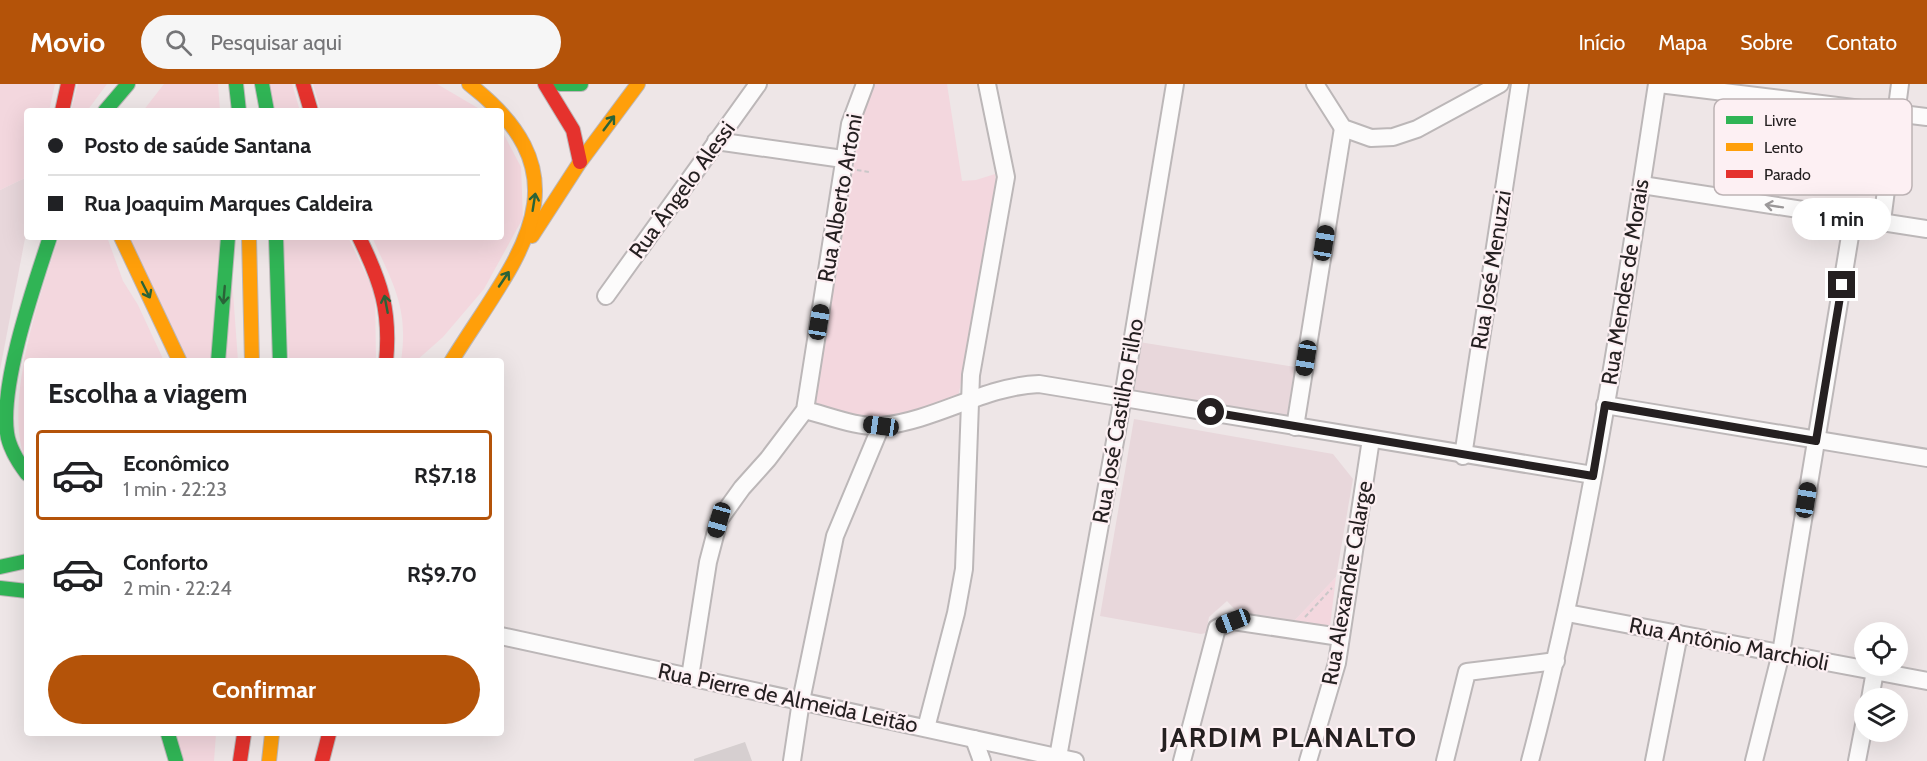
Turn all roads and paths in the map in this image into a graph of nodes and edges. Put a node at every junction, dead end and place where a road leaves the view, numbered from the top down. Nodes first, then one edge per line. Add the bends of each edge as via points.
1 (68, 84) edge
2 (128, 84) edge
3 (262, 84) edge
4 (303, 84) edge
5 (469, 84) edge
6 (545, 84) edge
7 (560, 84) edge
8 (580, 84) edge
9 (638, 84) edge
10 (758, 84) edge
11 (865, 84) edge
12 (987, 84) edge
13 (1175, 84) edge
14 (1315, 84) edge
15 (1500, 84) edge
16 (1520, 84) edge
17 (1658, 84) edge
18 (1899, 84) edge
19 (236, 90) edge
20 (1781, 99) edge
21 (1897, 99) edge
22 (63, 108) edge
23 (108, 108) edge
24 (237, 108) edge
25 (266, 108) edge
26 (309, 108) edge
27 (499, 108) edge
28 (504, 114) edge
29 (1912, 115) edge
30 (1927, 117) edge
31 (1343, 128) junction
32 (716, 141) junction
33 (843, 159) junction
34 (580, 162) junction
35 (1642, 186) junction
36 (1885, 195) edge
37 (1853, 218) junction
38 (1882, 221) junction
39 (1927, 229) edge
40 (38, 240) edge
41 (49, 240) edge
42 (122, 240) edge
43 (228, 240) edge
44 (249, 240) edge
45 (276, 240) edge
46 (360, 240) edge
47 (518, 258) junction
48 (606, 296) dead end
49 (490, 299) junction
50 (25, 325) junction
51 (444, 346) dead end
52 (178, 358) edge
53 (218, 358) edge
54 (252, 358) edge
55 (280, 358) edge
56 (386, 358) edge
57 (453, 358) edge
58 (8, 394) junction
59 (1123, 397) junction
60 (969, 403) junction
61 (1605, 405) junction
62 (805, 410) junction
63 (881, 426) junction
64 (1295, 427) junction
65 (0, 428) edge
66 (1371, 439) junction
67 (1816, 441) junction
68 (1463, 456) junction
69 (1927, 458) edge
70 (24, 470) edge
71 (1593, 476) junction
72 (24, 562) edge
73 (0, 567) edge
74 (1352, 567) junction
75 (0, 588) edge
76 (24, 591) edge
77 (1567, 613) junction
78 (1293, 630) junction
79 (1679, 634) junction
80 (504, 637) edge
81 (1340, 637) junction
82 (1781, 653) junction
83 (1556, 661) junction
84 (1854, 667) edge
85 (1901, 676) edge
86 (690, 677) junction
87 (1927, 681) edge
88 (801, 701) junction
89 (926, 728) junction
90 (169, 736) edge
91 (244, 736) edge
92 (272, 736) edge
93 (328, 736) edge
94 (974, 739) junction
95 (1861, 742) edge
96 (1058, 757) junction
97 (176, 761) edge
98 (240, 761) edge
99 (269, 761) edge
100 (322, 761) edge
101 (792, 761) edge
102 (982, 761) edge
103 (1076, 761) edge
104 (1182, 761) edge
105 (1308, 761) edge
106 (1445, 761) edge
107 (1530, 761) edge
108 (1654, 761) edge
109 (1754, 761) edge
110 (1857, 761) edge

1 - 22 main road
2 - 23 main road
3 - 25 main road
4 - 26 main road
27 -> 5 main road
6 - 34 main road via 564,110 579,142
7 - 8 main road
34 -> 9 main road
10 - 32 street, Rua Ângelo Alessi
11 - 33 street, Rua Alberto Artoni via 849,124
12 - 60 street via 1006,177
13 - 59 street, Rua José Castilho Filho
14 - 31 street
15 - 31 street via 1417,129 1393,137 1371,138
16 - 68 street, Rua José Menuzzi
17 - 20 street
17 - 35 street, Rua Mendes de Morais
18 - 21 street
19 - 24 main road
47 -> 28 main road via 532,219 536,191 533,165 522,139
29 - 30 street
31 - 64 street
32 - 33 street
32 - 48 street, Rua Ângelo Alessi
33 - 62 street, Rua Alberto Artoni
34 - 47 main road
37 -> 35 street
35 - 61 street, Rua Mendes de Morais
36 - 38 street
37 - 38 street
37 - 67 street
38 - 39 street
40 - 50 main road
41 - 50 main road
42 -> 52 main road
43 -> 53 main road
44 - 54 main road
45 - 55 main road
56 -> 46 main road via 390,328 386,297
49 -> 47 main road
49 - 51 main road
49 - 57 main road
50 - 58 main road
58 - 65 main road
58 - 70 main road via 7,432
59 - 60 street via 1039,384 1023,385
59 - 64 street
59 - 96 street, Rua José Castilho Filho
60 - 63 street
60 - 89 street via 964,569
61 - 67 street
61 - 71 street, Rua Mendes de Morais
62 - 63 street
62 - 86 street via 719,520 708,562
63 - 88 street via 835,536
64 - 66 street
66 - 68 street
66 - 74 street, Rua Alexandre Calarge
67 - 69 street
67 - 82 street
68 - 71 street
71 - 77 street, Rua Mendes de Morais
72 - 73 main road
74 - 78 path
74 - 81 street, Rua Alexandre Calarge
75 - 76 main road
77 - 79 street, Rua Antônio Marchioli
77 - 83 street, Rua Mendes de Morais
78 - 81 street
78 - 104 street via 1233,621 1217,628
79 - 82 street, Rua Antônio Marchioli
79 - 108 street
80 - 86 street, Rua Pierre de Almeida Leitão
81 - 105 street, Rua Alexandre Calarge via 1337,663
82 - 84 street, Rua Antônio Marchioli
82 - 109 street
83 - 106 street via 1467,672
83 - 107 street, Rua Mendes de Morais
85 - 87 street, Rua Antônio Marchioli
86 - 88 street, Rua Pierre de Almeida Leitão
88 - 89 street, Rua Pierre de Almeida Leitão
88 - 101 street
89 - 94 street, Rua Pierre de Almeida Leitão
90 - 97 main road
91 - 98 main road
92 - 99 main road
93 - 100 main road
94 - 96 street, Rua Pierre de Almeida Leitão
94 - 102 street
95 - 110 street
96 - 103 street, Rua Pierre de Almeida Leitão

